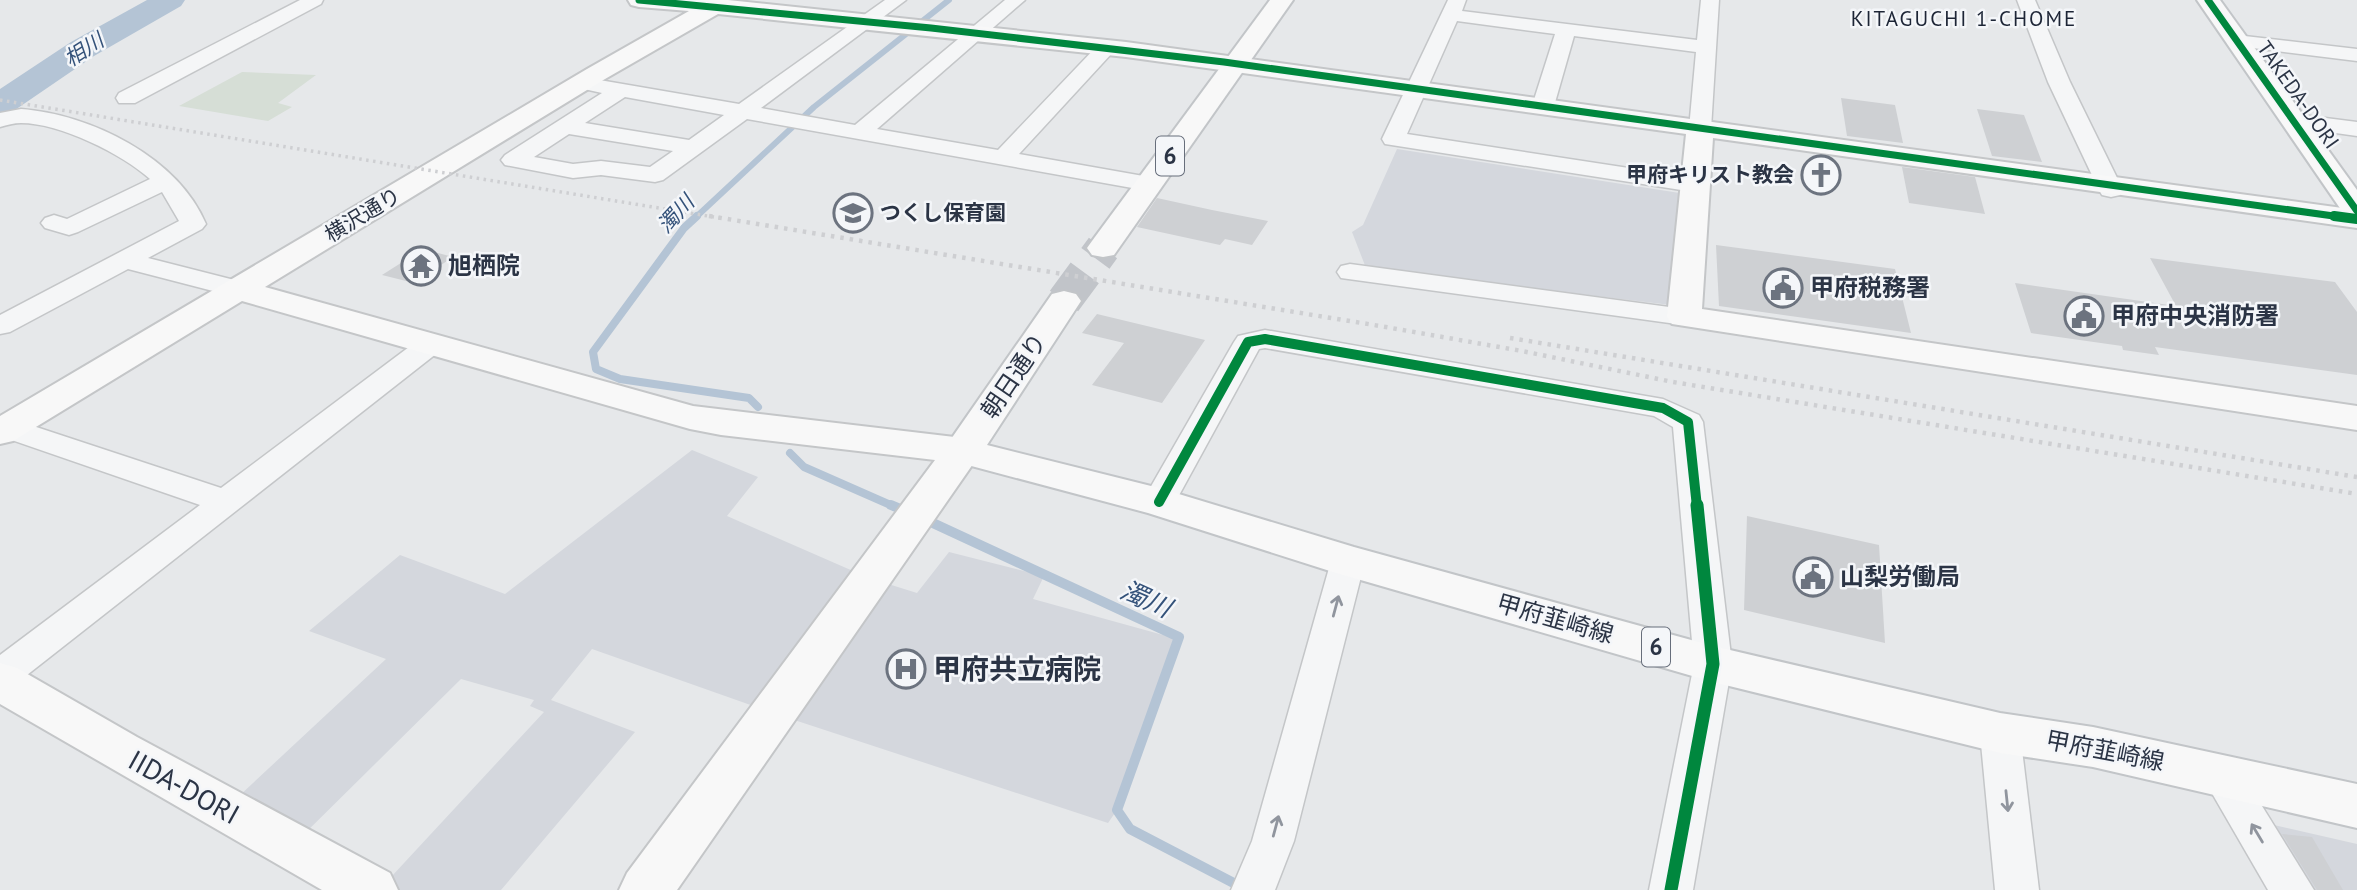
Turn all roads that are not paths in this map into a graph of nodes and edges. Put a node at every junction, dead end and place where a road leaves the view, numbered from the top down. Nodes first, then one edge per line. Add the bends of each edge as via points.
1 (314, 0) edge
2 (639, 0) edge
3 (681, 0) edge
4 (897, 0) edge
5 (1016, 0) edge
6 (1282, 0) edge
7 (1710, 0) edge
8 (2026, 0) edge
9 (2208, 0) edge
10 (721, 3) edge
11 (1454, 8) edge
12 (868, 22) junction
13 (1566, 29) junction
14 (976, 34) junction
15 (2236, 41) junction
16 (1705, 47) junction
17 (1106, 48) junction
18 (2357, 54) edge
19 (1236, 64) junction
20 (582, 83) junction
21 (1416, 88) junction
22 (620, 91) junction
23 (127, 98) dead end
24 (1543, 106) junction
25 (743, 112) junction
26 (0, 120) edge
27 (2294, 121) junction
28 (565, 127) junction
29 (1700, 129) junction
30 (2357, 129) edge
31 (860, 132) junction
32 (691, 147) junction
33 (1002, 159) junction
34 (164, 182) junction
35 (1149, 184) junction
36 (1694, 185) junction
37 (2111, 190) junction
38 (2357, 211) edge
39 (2357, 219) edge
40 (54, 223) dead end
41 (1103, 247) tunnel mouth
42 (125, 260) junction
43 (1350, 272) dead end
44 (240, 290) junction
45 (1065, 301) tunnel mouth
46 (1684, 317) junction
47 (0, 326) edge
48 (431, 344) junction
49 (2357, 418) edge
50 (4, 430) edge
51 (964, 451) junction
52 (227, 502) junction
53 (1158, 502) junction
54 (1348, 561) junction
55 (1713, 664) junction
56 (0, 679) edge
57 (2000, 733) junction
58 (2222, 776) junction
59 (2357, 806) edge
60 (371, 890) edge
61 (646, 890) edge
62 (1253, 890) edge
63 (1671, 890) edge
64 (2017, 890) edge
65 (2292, 890) edge

1 - 23 street
2 - 10 street
3 - 10 street
4 - 12 street
5 - 14 street
6 - 19 street, 6
7 - 16 street
8 - 37 street
9 - 15 street, TAKEDA-DORI
10 - 12 street
10 - 20 street, 横沢通り
11 - 13 street
11 - 21 street
12 - 14 street
12 - 25 street
13 - 16 street
13 - 24 street
14 - 17 street
14 - 31 street
15 - 18 street
15 - 27 street, TAKEDA-DORI
16 - 29 street
17 - 19 street
17 - 33 street
19 - 21 street
19 - 35 street, 6
20 - 22 street
20 - 44 street, 横沢通り
21 - 24 street
21 - 36 street via 1393,139
22 - 25 street
22 - 28 street
24 - 29 street
25 - 31 street
25 - 32 street
26 - 34 street via 23,116 67,126 155,170
27 - 30 street
27 - 38 street, TAKEDA-DORI
28 - 32 street
28 - 32 street via 513,160 573,171 601,168 655,175
29 - 36 street
29 - 37 street
31 - 33 street
33 - 35 street
34 - 40 street via 69,227
34 - 42 street via 187,208 193,225
35 - 41 street, 6
36 - 46 street
37 - 39 street
42 - 44 street
42 - 47 street
43 - 46 street
44 - 48 street, 甲府韮崎線
44 - 50 street, 横沢通り
45 - 51 street, 朝日通り
46 - 49 street
48 - 51 street, 甲府韮崎線 via 711,421
48 - 52 street
50 - 52 street
51 - 53 street, 甲府韮崎線 / 6
51 - 61 street, 朝日通り
52 - 56 street
53 - 54 street, 甲府韮崎線 / 6
53 - 55 street via 1248,342 1265,339 1663,408 1688,422
54 - 55 street, 甲府韮崎線 / 6
62 -> 54 street via 1272,841
55 - 57 street, 甲府韮崎線 / 6
55 - 63 street
56 - 60 street, IIDA-DORI
57 - 58 street, 甲府韮崎線 / 6 via 2093,747
57 -> 64 street
58 - 59 street, 甲府韮崎線 / 6
65 -> 58 street

